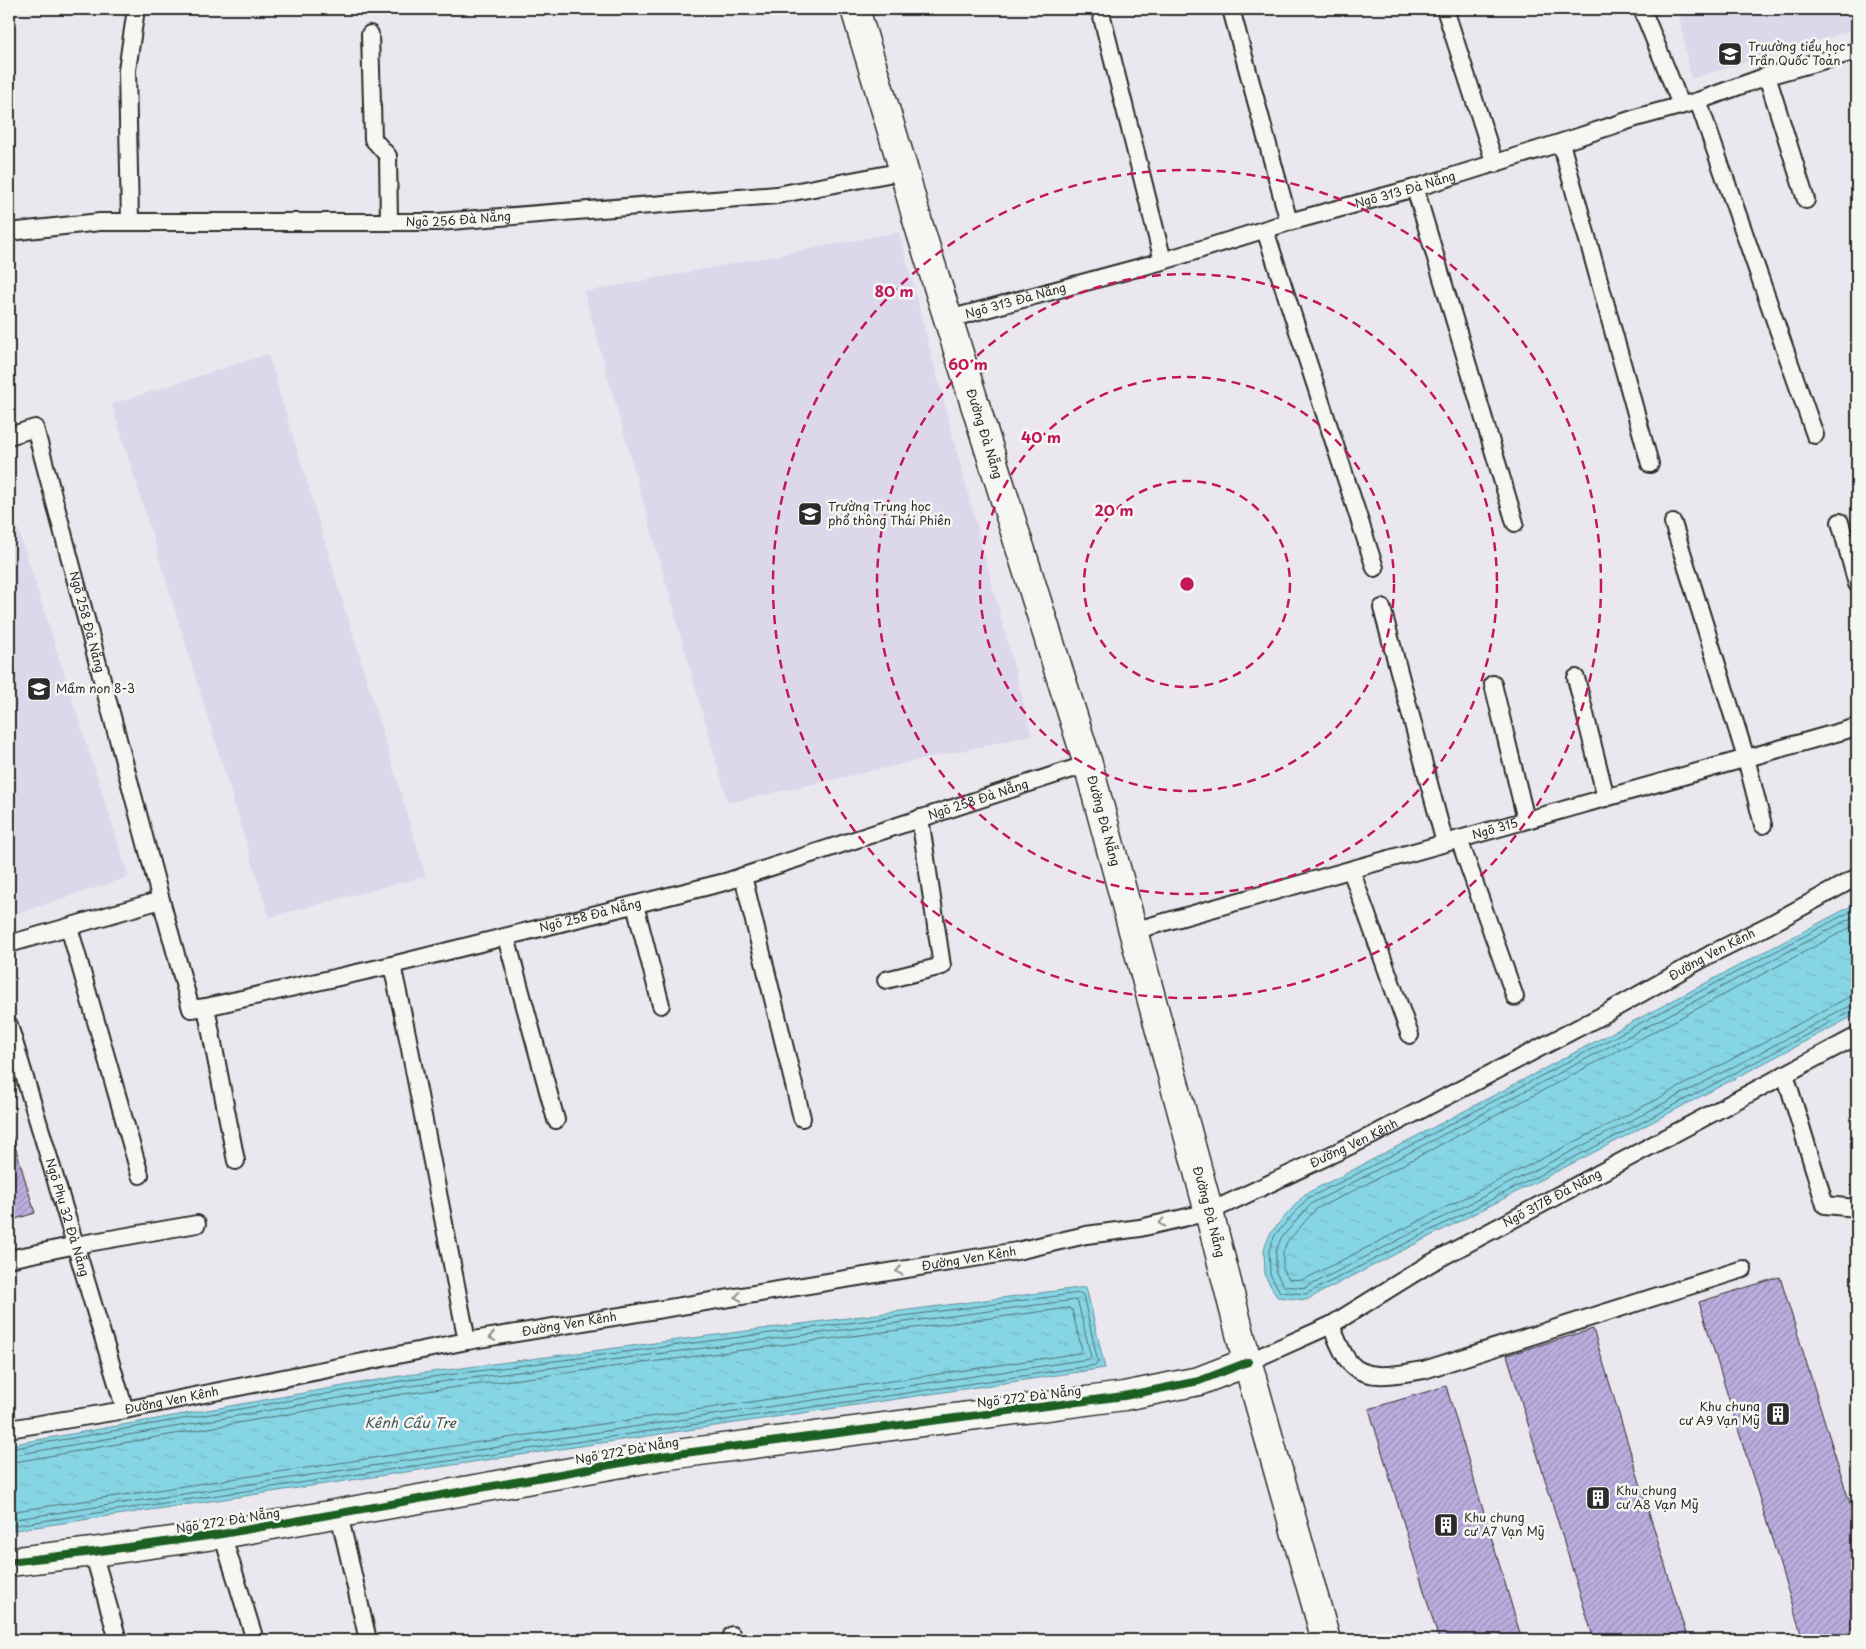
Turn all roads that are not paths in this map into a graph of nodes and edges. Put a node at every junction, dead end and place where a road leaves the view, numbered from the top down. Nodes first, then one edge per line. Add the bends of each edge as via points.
1 (136, 9) edge
2 (855, 9) edge
3 (1100, 9) edge
4 (1231, 9) edge
5 (1445, 9) edge
6 (1642, 9) edge
7 (370, 34) dead end
8 (1857, 53) edge
9 (1767, 76) junction
10 (1698, 101) junction
11 (1681, 106) junction
12 (1561, 143) junction
13 (1495, 164) junction
14 (904, 171) junction
15 (1415, 188) junction
16 (1806, 200) dead end
17 (130, 222) junction
18 (389, 222) junction
19 (1289, 222) junction
20 (1265, 230) junction
21 (9, 232) edge
22 (1164, 261) junction
23 (949, 319) junction
24 (1815, 435) dead end
25 (9, 436) edge
26 (1650, 464) dead end
27 (1840, 522) dead end
28 (1515, 523) dead end
29 (1673, 523) dead end
30 (1375, 568) dead end
31 (1857, 584) edge
32 (1382, 608) dead end
33 (1576, 678) dead end
34 (1492, 684) dead end
35 (1857, 727) edge
36 (1746, 758) junction
37 (1088, 764) junction
38 (1606, 798) junction
39 (920, 818) junction
40 (1526, 820) junction
41 (1763, 825) dead end
42 (1452, 841) junction
43 (1351, 870) junction
44 (743, 876) junction
45 (1857, 877) edge
46 (160, 900) junction
47 (635, 905) junction
48 (69, 927) junction
49 (1133, 931) junction
50 (506, 937) junction
51 (9, 944) edge
52 (392, 965) junction
53 (886, 980) dead end
54 (1515, 997) dead end
55 (661, 1005) dead end
56 (206, 1007) junction
57 (9, 1025) edge
58 (1410, 1035) dead end
59 (1857, 1036) edge
60 (1785, 1074) junction
61 (802, 1118) dead end
62 (556, 1120) dead end
63 (236, 1162) dead end
64 (140, 1175) dead end
65 (1857, 1208) edge
66 (1210, 1215) junction
67 (196, 1224) dead end
68 (76, 1245) junction
69 (9, 1259) edge
70 (1742, 1269) dead end
71 (1331, 1325) junction
72 (466, 1341) junction
73 (1247, 1359) junction
74 (125, 1410) junction
75 (9, 1429) edge
76 (338, 1514) junction
77 (222, 1534) junction
78 (94, 1552) junction
79 (9, 1562) edge
80 (118, 1640) edge
81 (255, 1640) edge
82 (368, 1640) edge
83 (1326, 1640) edge

1 - 17 lane via 127,70
2 - 14 main road, Đường Đà Nẵng
3 - 22 lane
4 - 19 lane
5 - 13 lane
6 - 11 lane
7 - 18 lane via 373,138 388,156
8 - 9 lane, Ngõ 313 Đà Nẵng
9 - 10 lane, Ngõ 313 Đà Nẵng
9 - 16 lane
10 - 11 lane, Ngõ 313 Đà Nẵng
10 - 24 lane
11 - 12 lane, Ngõ 313 Đà Nẵng
12 - 13 lane, Ngõ 313 Đà Nẵng
12 - 26 lane
13 - 15 lane, Ngõ 313 Đà Nẵng
14 - 18 lane, Ngõ 256 Đà Nẵng via 777,195 438,222
14 - 23 main road, Đường Đà Nẵng
15 - 19 lane, Ngõ 313 Đà Nẵng
15 - 28 lane
17 - 18 lane, Ngõ 256 Đà Nẵng
17 - 21 lane, Ngõ 256 Đà Nẵng
19 - 20 lane, Ngõ 313 Đà Nẵng
20 - 22 lane, Ngõ 313 Đà Nẵng
20 - 30 lane
22 - 23 lane, Ngõ 313 Đà Nẵng
23 - 37 main road, Đường Đà Nẵng
25 - 46 lane, Ngõ 258 Đà Nẵng via 34,428
27 - 31 lane
29 - 36 lane
32 - 42 lane
33 - 38 lane
34 - 40 lane
35 - 36 lane, Ngõ 315
36 - 38 lane, Ngõ 315
36 - 41 lane
37 - 39 lane, Ngõ 258 Đà Nẵng
37 - 49 main road, Đường Đà Nẵng
38 - 40 lane, Ngõ 315
39 - 44 lane, Ngõ 258 Đà Nẵng
39 - 53 lane via 942,966
40 - 42 lane, Ngõ 315
42 - 43 lane, Ngõ 315
42 - 54 lane
43 - 49 lane, Ngõ 315
43 - 58 lane
44 - 47 lane, Ngõ 258 Đà Nẵng
44 - 61 lane
45 - 66 lane, Đường Ven Kênh via 1601,1016
46 - 48 lane
46 - 56 lane, Ngõ 258 Đà Nẵng via 191,1009
47 - 50 lane, Ngõ 258 Đà Nẵng
47 - 55 lane
48 - 51 lane
48 - 64 lane
49 - 66 main road, Đường Đà Nẵng
50 - 52 lane, Ngõ 258 Đà Nẵng
50 - 62 lane
52 - 56 lane, Ngõ 258 Đà Nẵng
52 - 72 lane
56 - 63 lane
57 - 68 lane, Ngõ Phụ 32 Đà Nẵng
59 - 60 lane, Ngõ 317B Đà Nẵng
60 - 65 lane via 1825,1205
60 - 71 lane, Ngõ 317B Đà Nẵng via 1429,1264
66 -> 72 lane, Đường Ven Kênh via 1086,1235 1017,1251
66 - 73 main road, Đường Đà Nẵng
67 - 68 lane
68 - 69 lane
68 - 74 lane, Ngõ Phụ 32 Đà Nẵng
70 - 71 lane via 1424,1370 1382,1375 1359,1371 1349,1363
71 - 73 lane, Ngõ 317B Đà Nẵng
72 - 74 lane, Đường Ven Kênh
73 - 76 main road, Ngõ 272 Đà Nẵng via 1199,1381 1124,1396 661,1456
73 - 83 main road, Đường Đà Nẵng
74 - 75 lane, Đường Ven Kênh
76 - 77 main road, Ngõ 272 Đà Nẵng
76 - 82 lane
77 - 78 main road, Ngõ 272 Đà Nẵng
77 - 81 lane
78 - 79 main road, Ngõ 272 Đà Nẵng
78 - 80 lane

